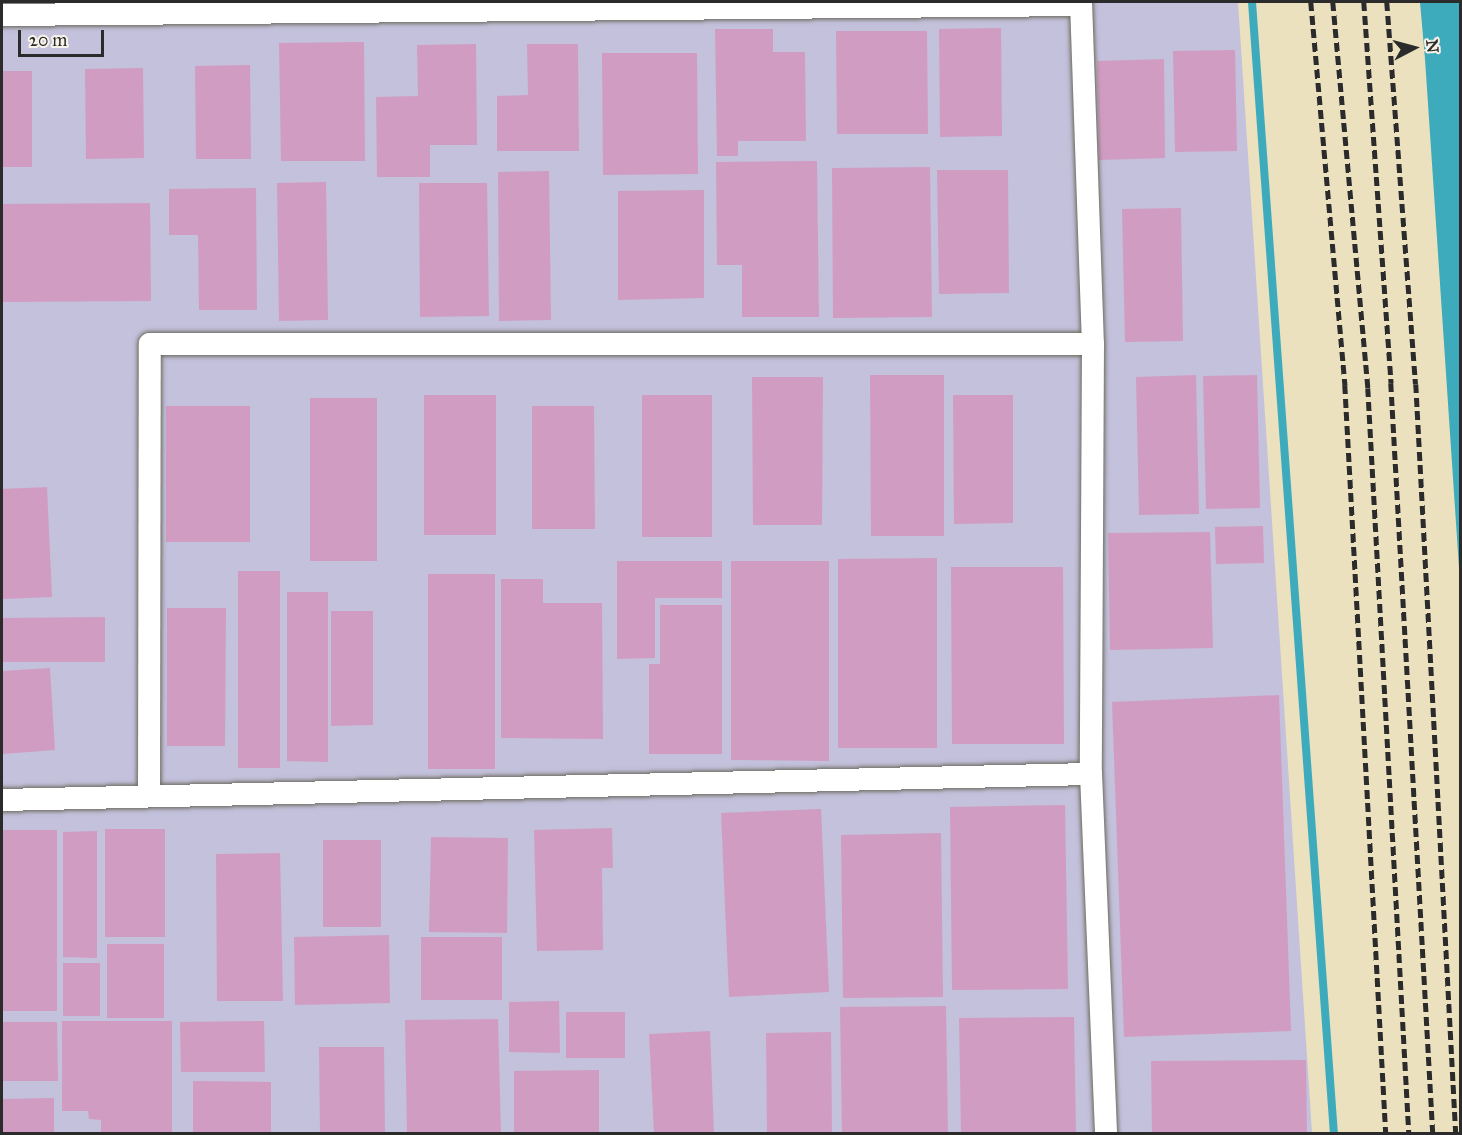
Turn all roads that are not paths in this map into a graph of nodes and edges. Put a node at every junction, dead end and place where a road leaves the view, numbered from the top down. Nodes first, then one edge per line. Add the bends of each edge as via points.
1 (1081, 3) edge
2 (2, 15) edge
3 (1093, 344) junction
4 (1091, 774) junction
5 (149, 793) junction
6 (2, 800) edge
7 (1106, 1134) edge

1 - 2 street
1 - 3 street
3 - 4 street
3 - 5 street via 150,344
4 - 5 street
4 - 7 street
5 - 6 street

